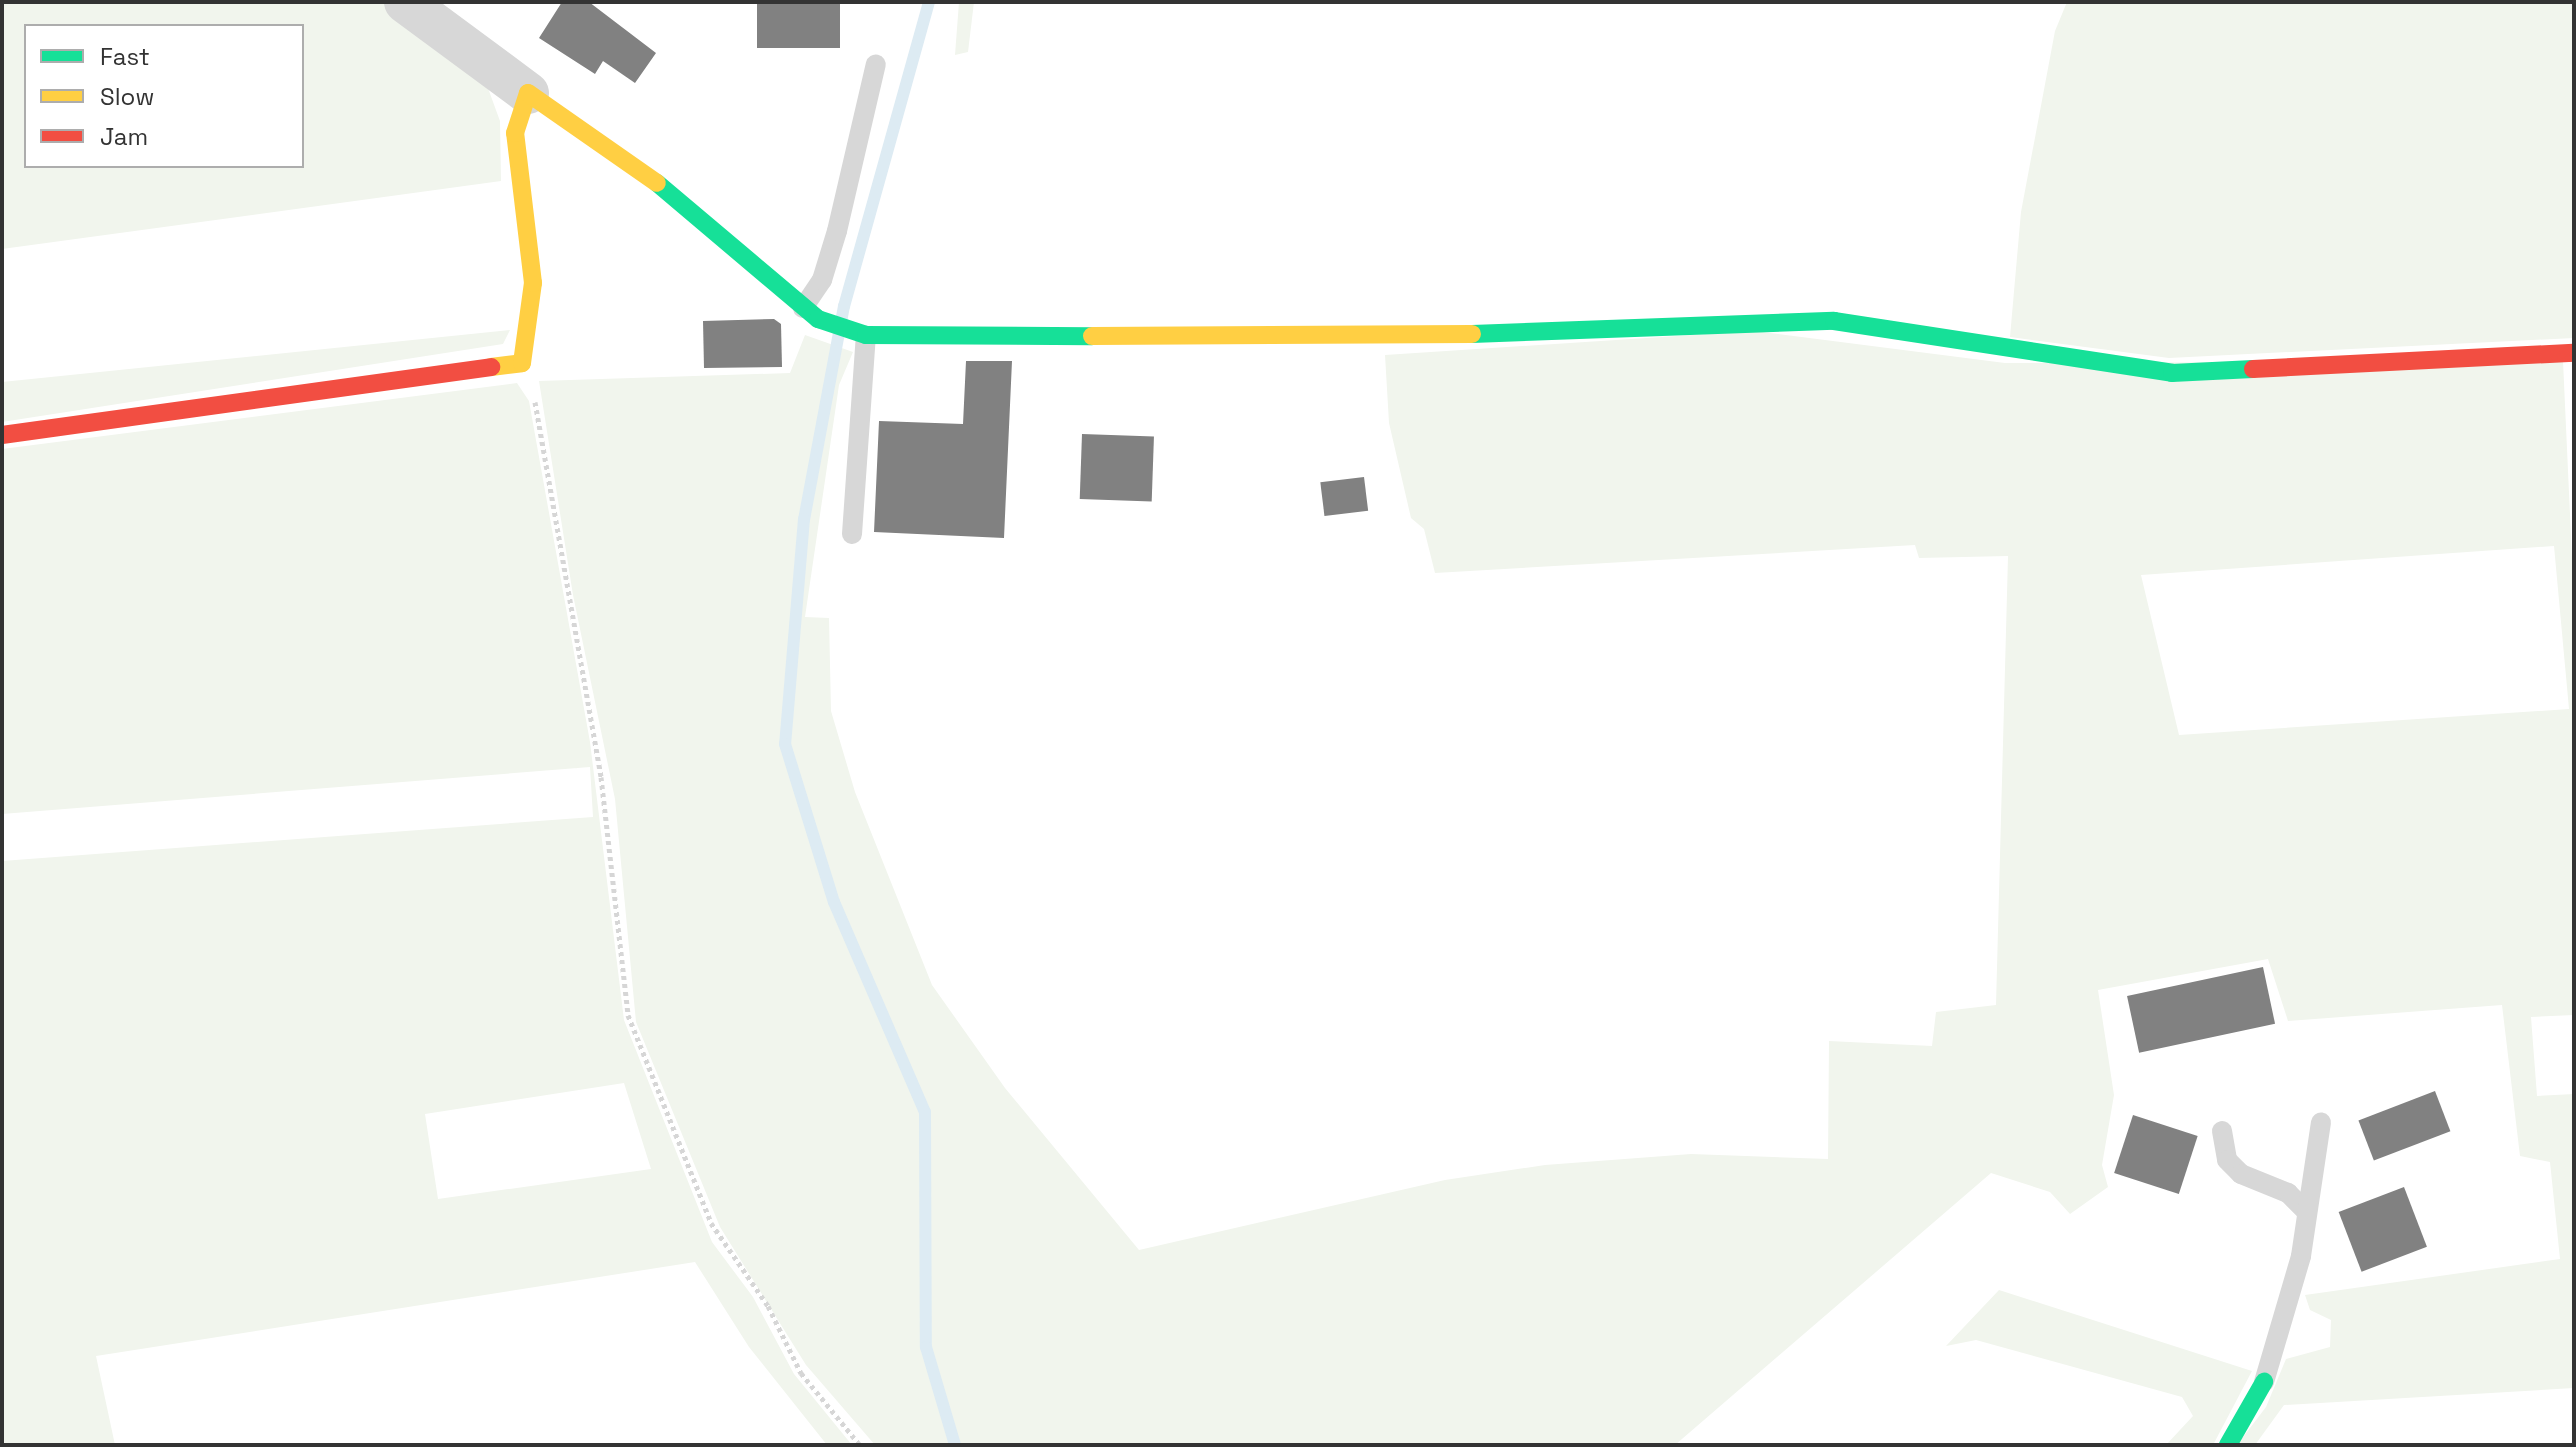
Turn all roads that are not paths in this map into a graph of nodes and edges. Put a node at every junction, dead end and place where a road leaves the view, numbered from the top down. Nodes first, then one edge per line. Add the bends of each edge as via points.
1 (405, 2) edge
2 (876, 64) dead end
3 (528, 93) junction
4 (810, 314) junction
5 (863, 334) junction
6 (2574, 353) edge
7 (2, 435) edge
8 (852, 534) dead end
9 (2321, 1122) dead end
10 (2222, 1131) dead end
11 (2307, 1212) junction
12 (2264, 1382) joint
13 (2228, 1445) edge

1 - 3 street
2 - 4 lane
3 - 4 street via 646,173
3 - 7 street via 515,133 533,283 522,363
4 - 5 street
5 - 6 street via 1356,338 1834,321 2172,373
5 - 8 lane
9 - 11 lane
10 - 11 lane via 2227,1160 2241,1174 2288,1193
11 - 12 lane
12 - 13 street

